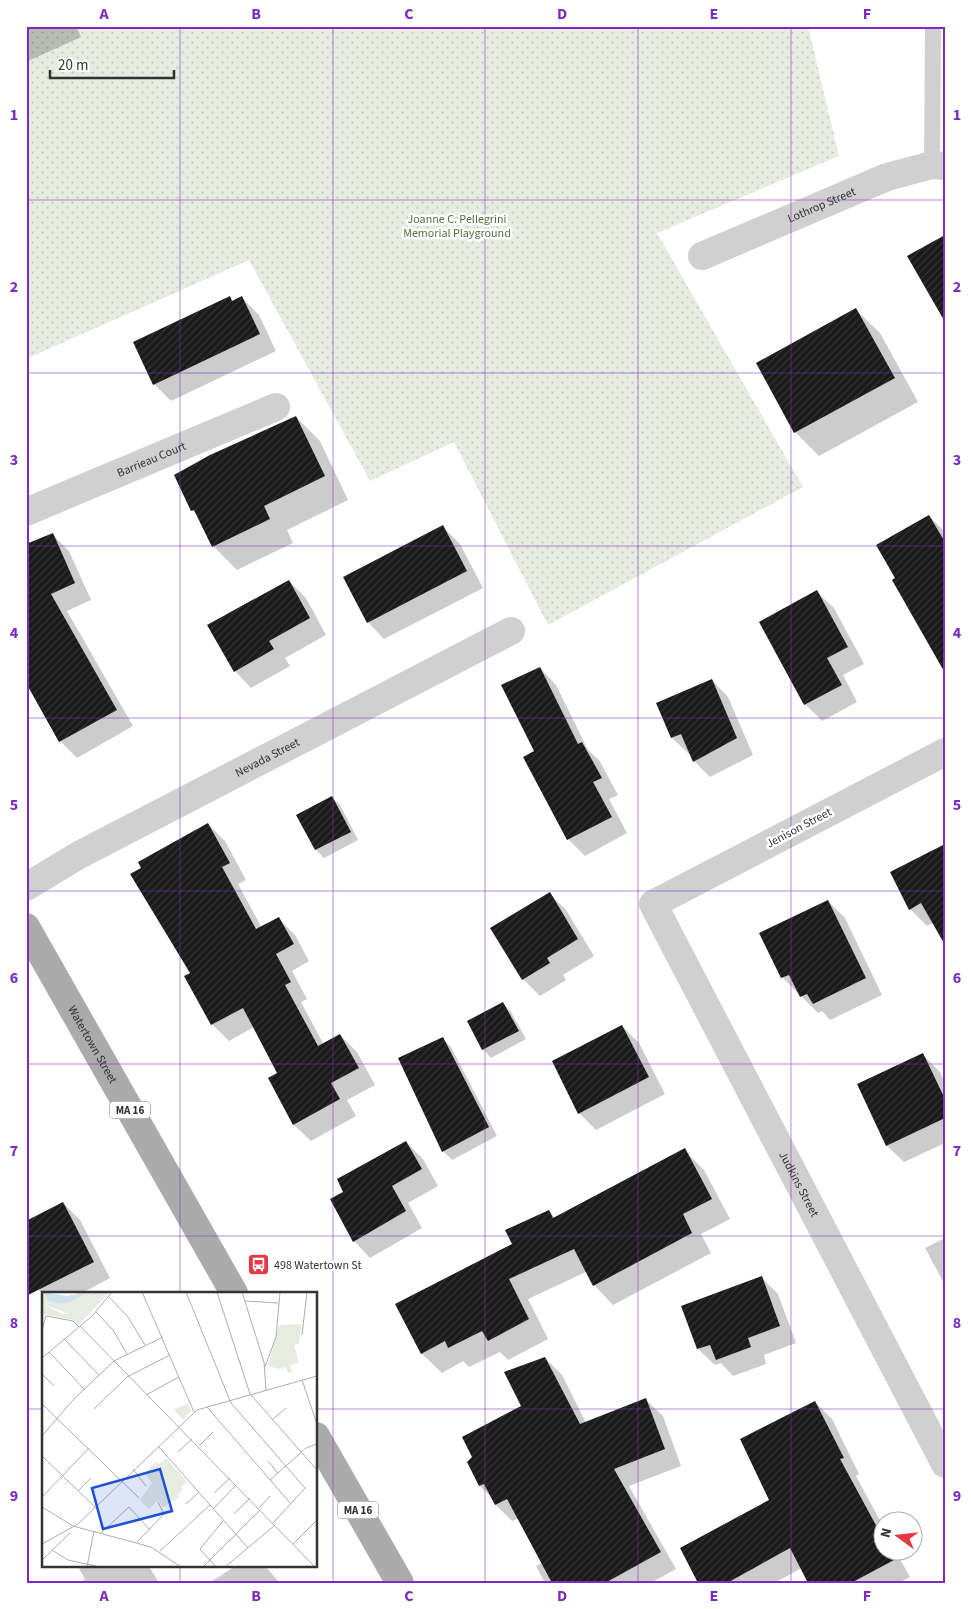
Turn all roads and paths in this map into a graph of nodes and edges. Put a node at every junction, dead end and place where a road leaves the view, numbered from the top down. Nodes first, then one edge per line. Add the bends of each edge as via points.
1 (933, 26) edge
2 (938, 166) edge
3 (702, 256) dead end
4 (276, 407) dead end
5 (26, 512) edge
6 (511, 632) dead end
7 (945, 752) edge
8 (26, 887) edge
9 (653, 904) joint
10 (26, 927) edge
11 (233, 1292) edge
12 (318, 1440) edge
13 (945, 1464) edge
14 (400, 1583) edge

1 - 2 lane
2 - 3 street, Lothrop Street via 887,177
4 - 5 street, Barrieau Court
6 - 8 street, Nevada Street via 79,855
7 - 9 street, Jenison Street
9 - 13 street, Judkins Street
10 - 11 main road, Watertown Street / MA 16
12 - 14 main road, MA 16

